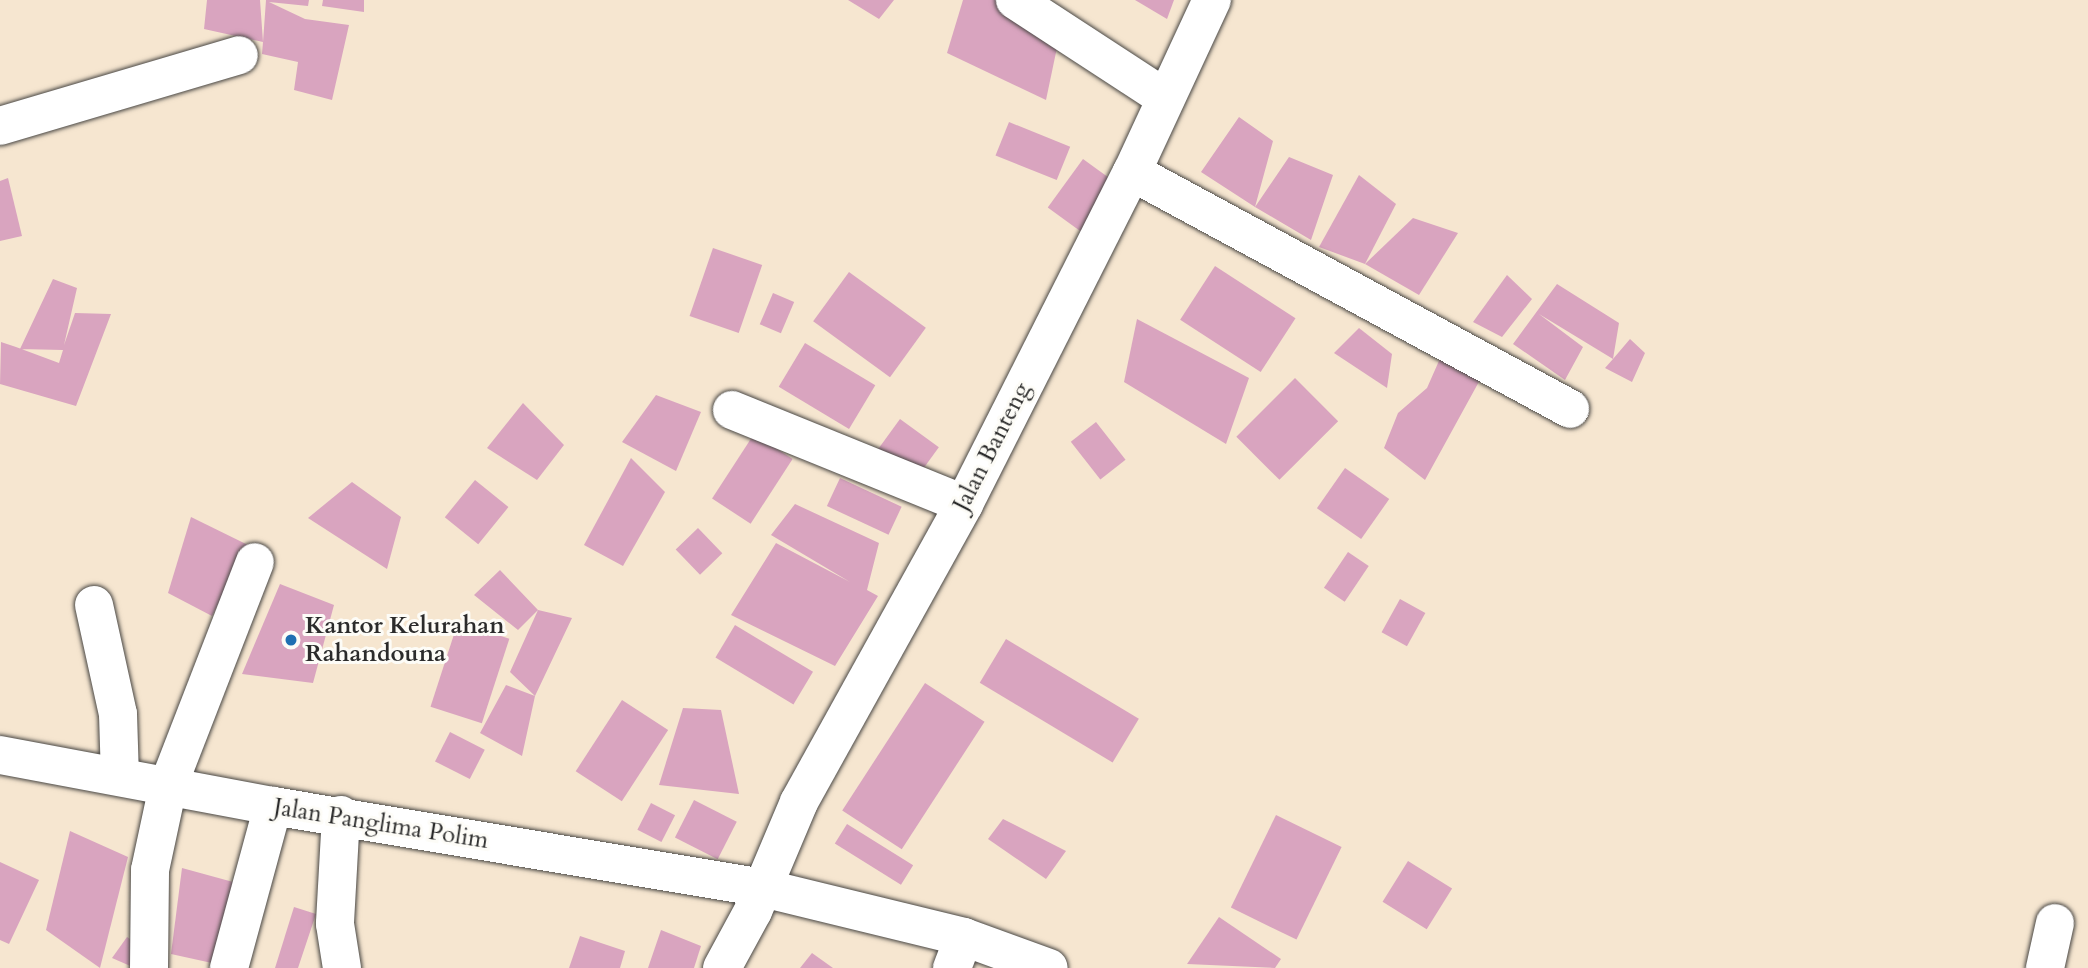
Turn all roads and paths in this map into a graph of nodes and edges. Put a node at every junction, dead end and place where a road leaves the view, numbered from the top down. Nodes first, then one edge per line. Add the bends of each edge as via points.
1 (1015, 0) edge
2 (1212, 0) edge
3 (239, 55) dead end
4 (1164, 97) junction
5 (0, 126) edge
6 (1132, 172) junction
7 (1570, 409) dead end
8 (732, 410) dead end
9 (964, 504) junction
10 (255, 562) dead end
11 (94, 605) dead end
12 (0, 755) edge
13 (120, 776) junction
14 (168, 786) junction
15 (273, 806) junction
16 (341, 815) junction
17 (763, 888) junction
18 (2055, 923) dead end
19 (958, 952) edge
20 (149, 968) edge
21 (229, 968) edge
22 (342, 968) edge
23 (722, 968) edge
24 (1049, 968) edge
25 (2045, 968) edge

1 - 4 street
2 - 4 street, Jalan Banteng
3 - 5 street
4 - 6 street, Jalan Banteng
6 - 7 street
6 - 9 street, Jalan Banteng
8 - 9 street
9 - 17 street, Jalan Banteng via 799,802
10 - 14 street
11 - 13 street via 118,714
12 - 13 street, Jalan Panglima Polim
13 - 14 street, Jalan Panglima Polim
14 - 15 street, Jalan Panglima Polim
14 - 20 street via 150,870
15 - 16 street, Jalan Panglima Polim
15 - 21 street
16 - 17 street, Jalan Panglima Polim
16 - 22 street via 335,924
17 - 19 street, Jalan Panglima Polim
17 - 23 street, Jalan Banteng
18 - 25 street
19 - 24 street, Jalan Panglima Polim

